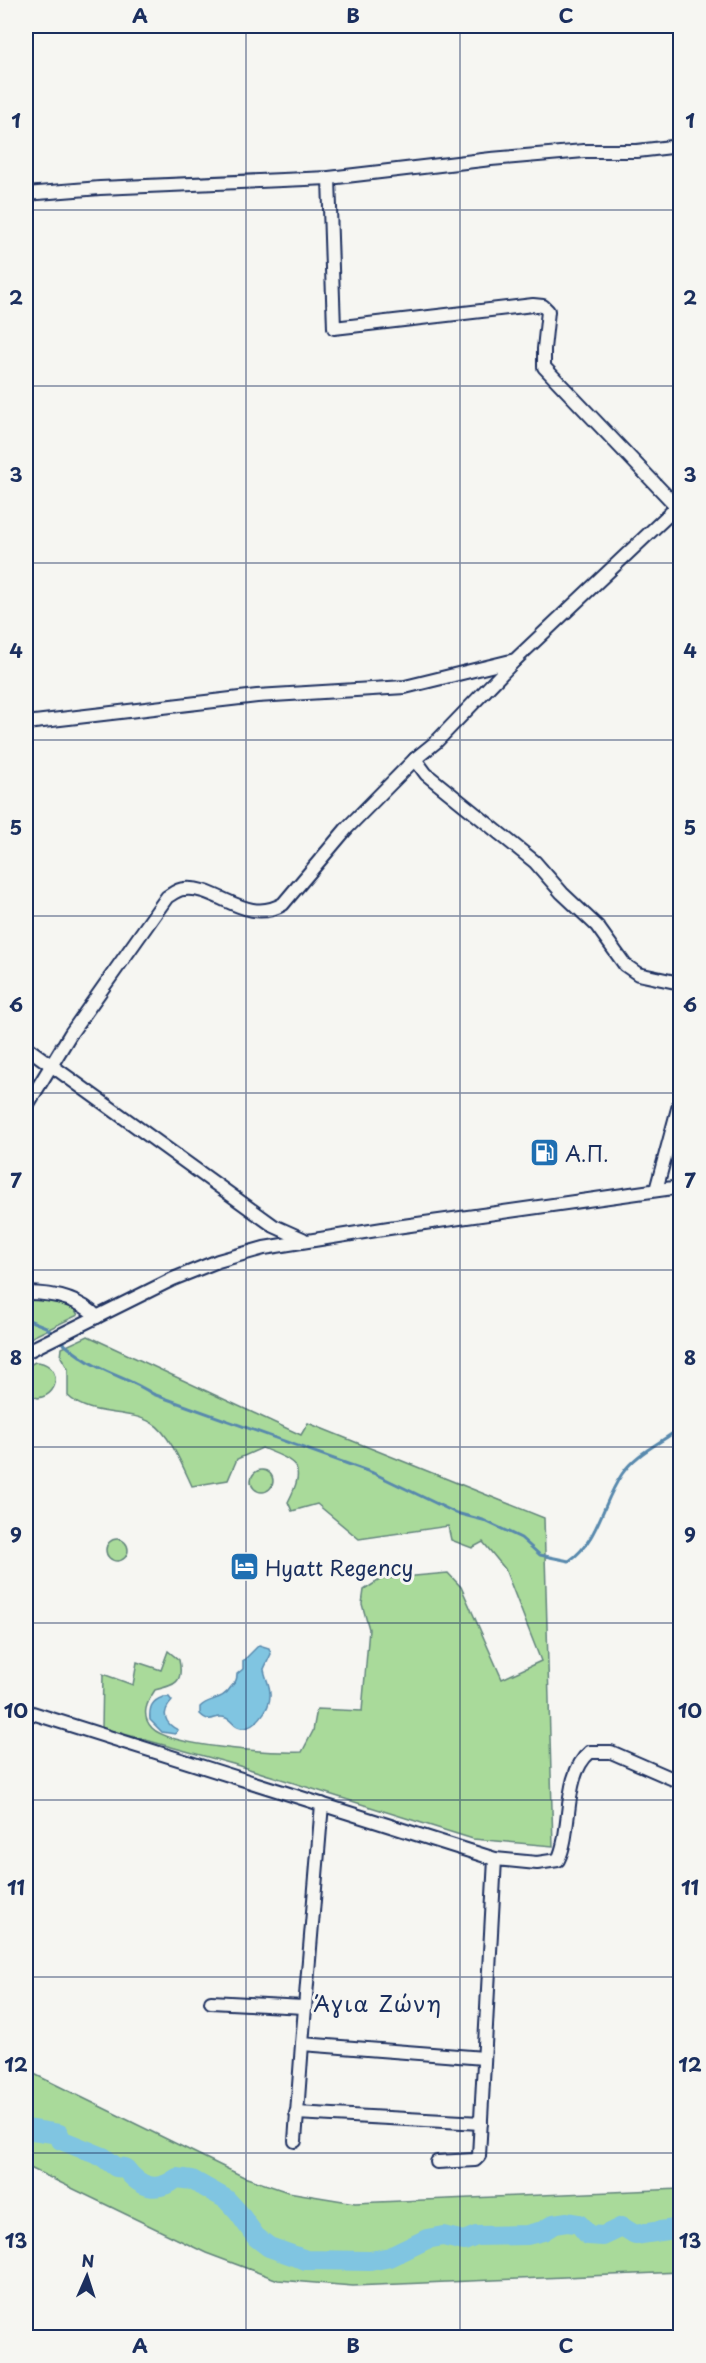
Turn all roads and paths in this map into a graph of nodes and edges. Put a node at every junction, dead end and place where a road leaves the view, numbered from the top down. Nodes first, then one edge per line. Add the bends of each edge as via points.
1 (681, 146) edge
2 (328, 178) junction
3 (26, 194) edge
4 (679, 507) edge
5 (515, 660) junction
6 (26, 723) edge
7 (415, 759) junction
8 (681, 983) edge
9 (26, 1047) edge
10 (53, 1065) junction
11 (681, 1101) edge
12 (26, 1107) edge
13 (681, 1187) edge
14 (656, 1190) junction
15 (266, 1220) junction
16 (307, 1240) junction
17 (264, 1248) junction
18 (26, 1293) edge
19 (97, 1317) junction
20 (26, 1352) edge
21 (26, 1711) edge
22 (681, 1782) edge
23 (322, 1804) junction
24 (495, 1859) junction
25 (211, 2002) dead end
26 (304, 2007) junction
27 (302, 2044) junction
28 (484, 2058) junction
29 (296, 2113) junction
30 (481, 2123) junction
31 (295, 2141) dead end
32 (437, 2162) dead end

1 - 2 street via 503,158
2 - 3 street
2 - 4 street via 334,328 543,306 548,310 544,367
4 - 5 street
5 - 6 street via 405,687 257,696
5 - 7 street
7 - 8 street via 426,774 535,862 597,926 625,964 638,974
7 - 10 street via 276,909 246,909 194,889 182,889 167,897
9 - 10 street
10 - 12 street
10 - 15 street
11 - 14 street
13 - 14 street
14 - 16 street
15 - 16 street via 283,1232
15 - 17 street via 269,1234
16 - 17 street
17 - 19 street via 173,1279
18 - 19 street via 79,1303
19 - 20 street
21 - 23 street
22 - 24 street via 610,1752 590,1752 580,1762 570,1795 564,1845 558,1860 537,1863
23 - 24 street
23 - 26 street
24 - 28 street
25 - 26 street
26 - 27 street
27 - 28 street
27 - 29 street
28 - 30 street
29 - 30 street
29 - 31 street
30 - 32 street via 477,2159

